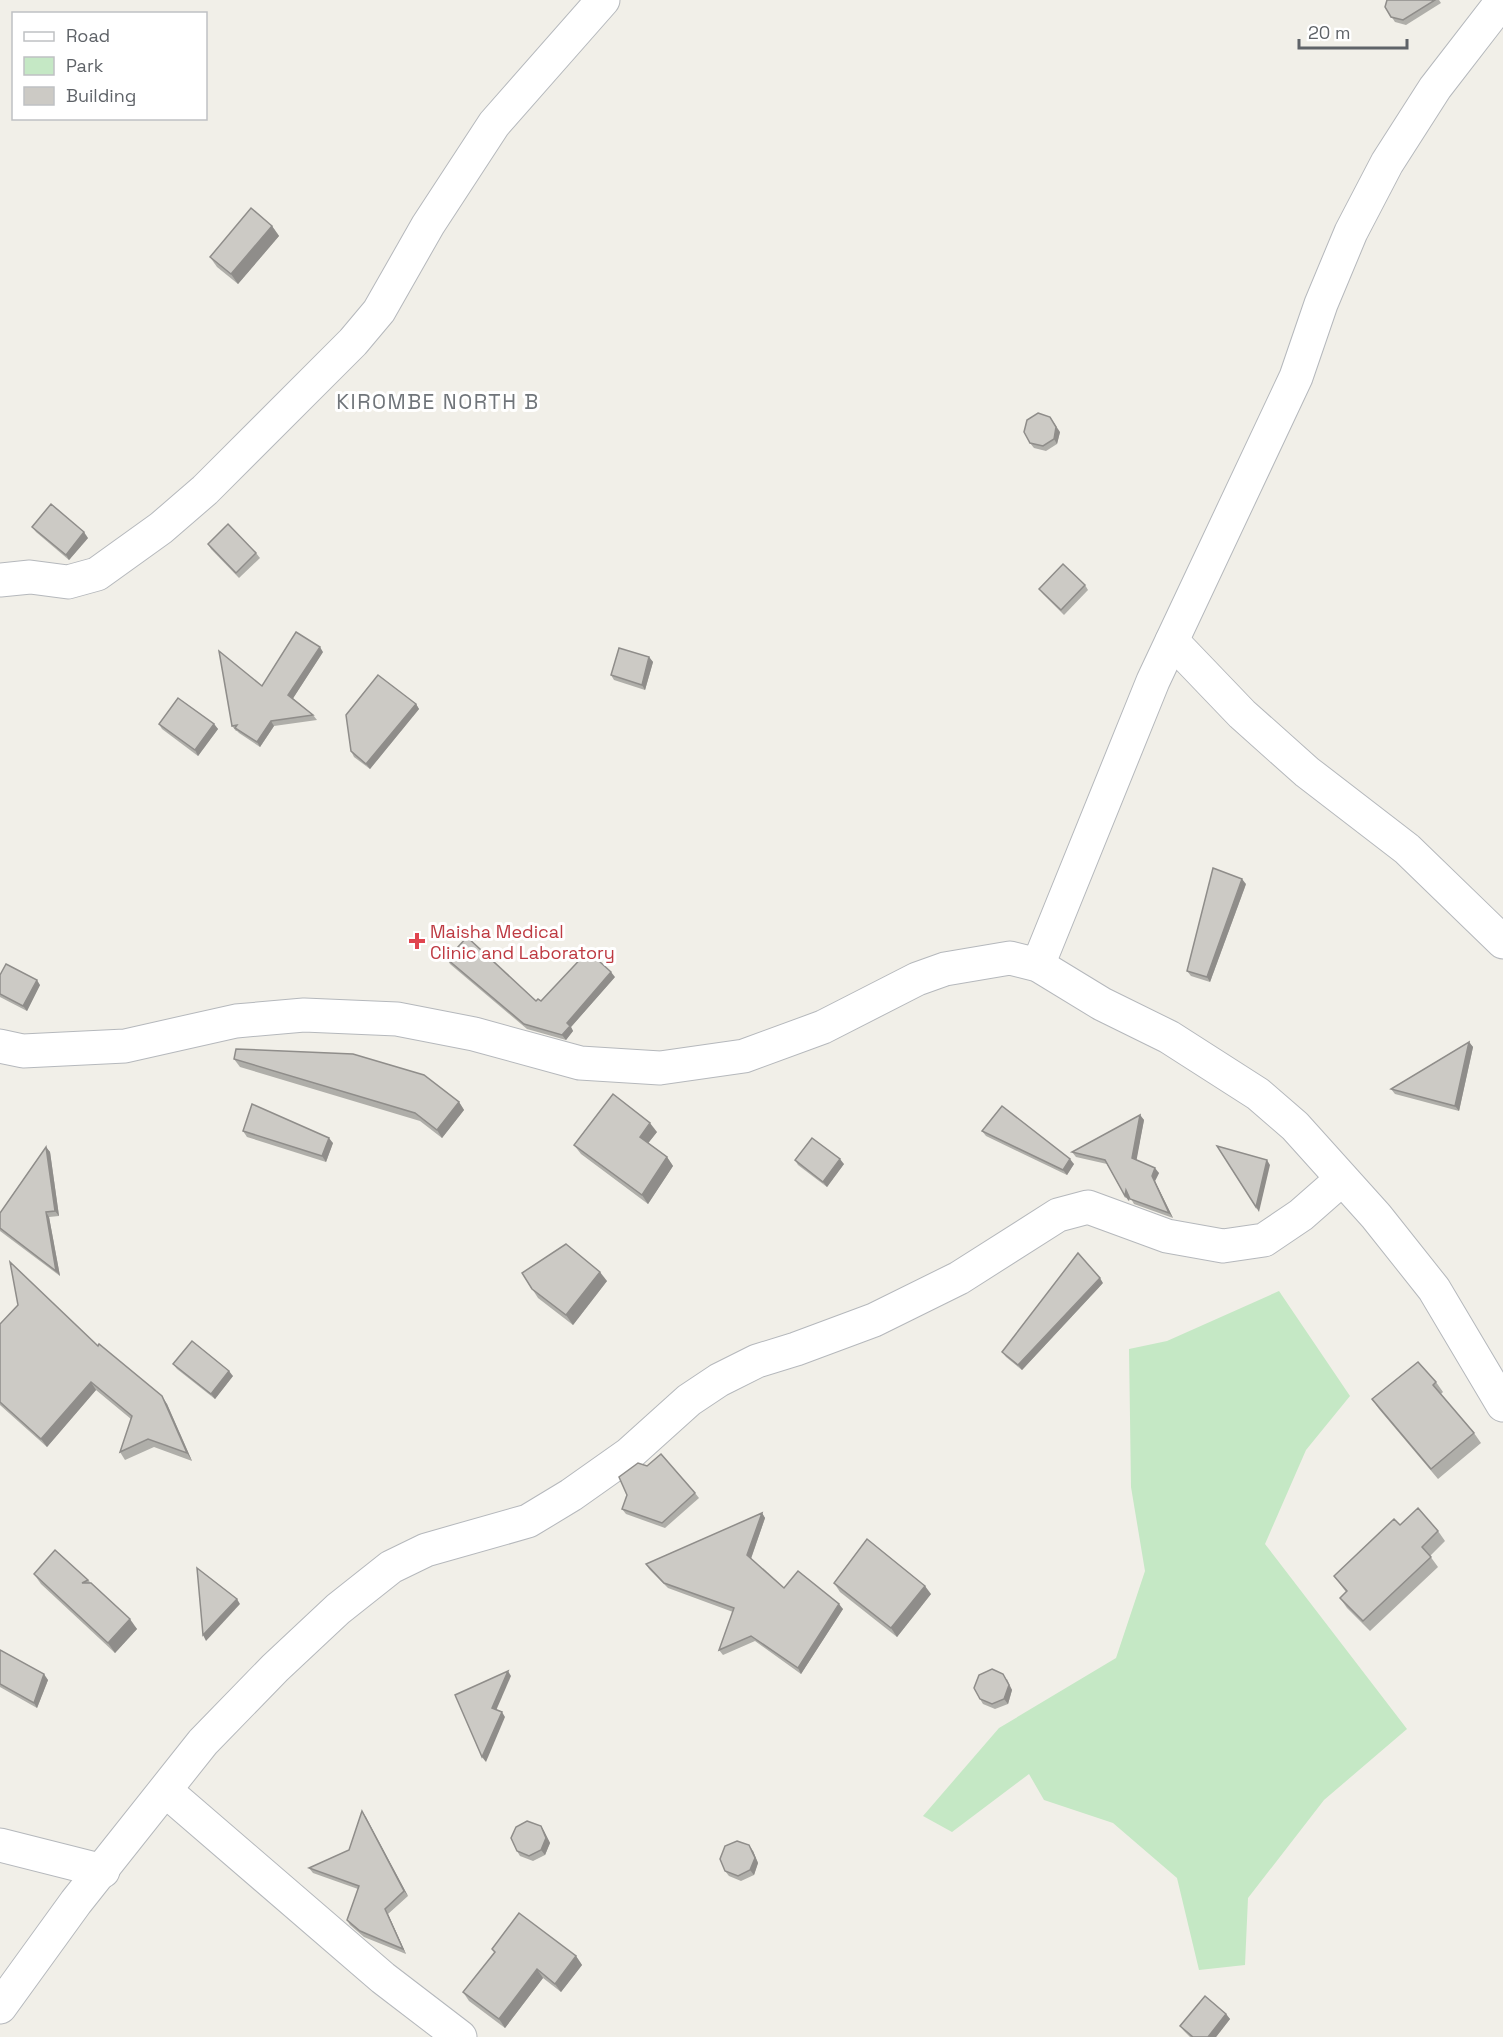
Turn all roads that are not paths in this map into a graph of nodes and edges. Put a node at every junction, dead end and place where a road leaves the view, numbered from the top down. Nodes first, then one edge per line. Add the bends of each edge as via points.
1 (603, 0) edge
2 (1503, 0) edge
3 (0, 580) edge
4 (1172, 641) junction
5 (1503, 942) edge
6 (1038, 965) junction
7 (0, 1046) edge
8 (1342, 1179) junction
9 (1503, 1405) edge
10 (166, 1791) junction
11 (0, 1845) edge
12 (103, 1871) junction
13 (0, 2007) edge
14 (460, 2037) edge

1 - 3 street via 494,124 428,225 379,311 354,342 205,490 97,574 68,582 30,577
2 - 4 street via 1435,88 1387,163 1351,232 1296,377
4 - 5 street via 1242,714 1307,772 1407,849
4 - 6 street
6 - 7 street via 1010,958 945,969 884,994 823,1028 744,1056 660,1068 580,1063 474,1034 398,1019 304,1016 236,1021 124,1046 23,1051
6 - 8 street via 1102,1004 1169,1037 1258,1094 1295,1126
8 - 9 street via 1434,1289
8 - 10 street via 1264,1240 1223,1246 1167,1236 1088,1207 1058,1215 960,1278 874,1320 796,1350 757,1360 689,1400 629,1454 528,1521 426,1550 391,1567 338,1609 275,1668 203,1743
10 - 12 street
10 - 14 street via 383,1978
11 - 12 street
12 - 13 street

